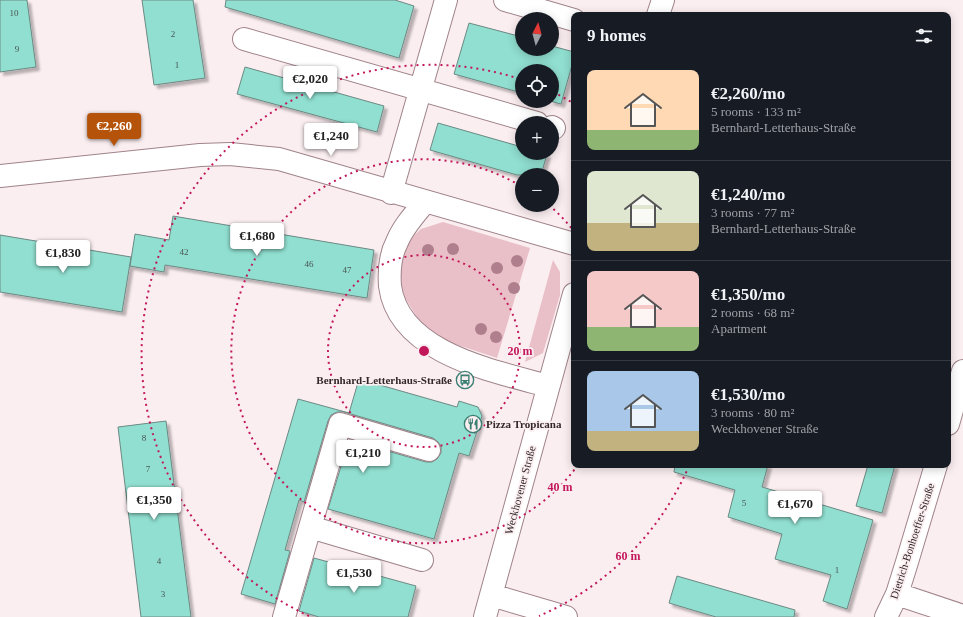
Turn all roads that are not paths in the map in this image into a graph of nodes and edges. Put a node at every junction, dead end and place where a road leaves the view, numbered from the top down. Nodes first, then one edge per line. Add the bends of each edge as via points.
1 (446, 0) edge
2 (505, 0) edge
3 (663, 0) edge
4 (659, 12) edge
5 (571, 19) edge
6 (244, 39) dead end
7 (420, 89) junction
8 (515, 116) edge
9 (0, 176) edge
10 (391, 193) junction
11 (425, 202) junction
12 (571, 243) edge
13 (571, 305) edge
14 (963, 371) edge
15 (548, 386) junction
16 (951, 413) edge
17 (429, 450) dead end
18 (935, 468) edge
19 (310, 527) junction
20 (422, 560) dead end
21 (897, 594) junction
22 (491, 595) junction
23 (963, 616) edge
24 (284, 617) edge
25 (485, 617) edge
26 (566, 617) edge
27 (886, 617) edge

1 - 7 street
2 - 5 street
3 - 4 street
6 - 7 street
7 - 8 street
7 - 10 street
9 - 10 street via 230,154 279,159
10 - 11 street
11 - 12 street
11 - 15 street via 397,241 391,260 392,296 400,313 419,335 441,351 471,364
13 - 15 street, Weckhovener Straße
14 - 16 street
15 - 22 street, Weckhovener Straße
17 - 19 street via 340,424
18 - 21 street, Dietrich-Bonhoeffer-Straße
19 - 20 street
19 - 24 street
21 - 23 street
21 - 27 street, Dietrich-Bonhoeffer-Straße
22 - 25 street, Weckhovener Straße
22 - 26 street

